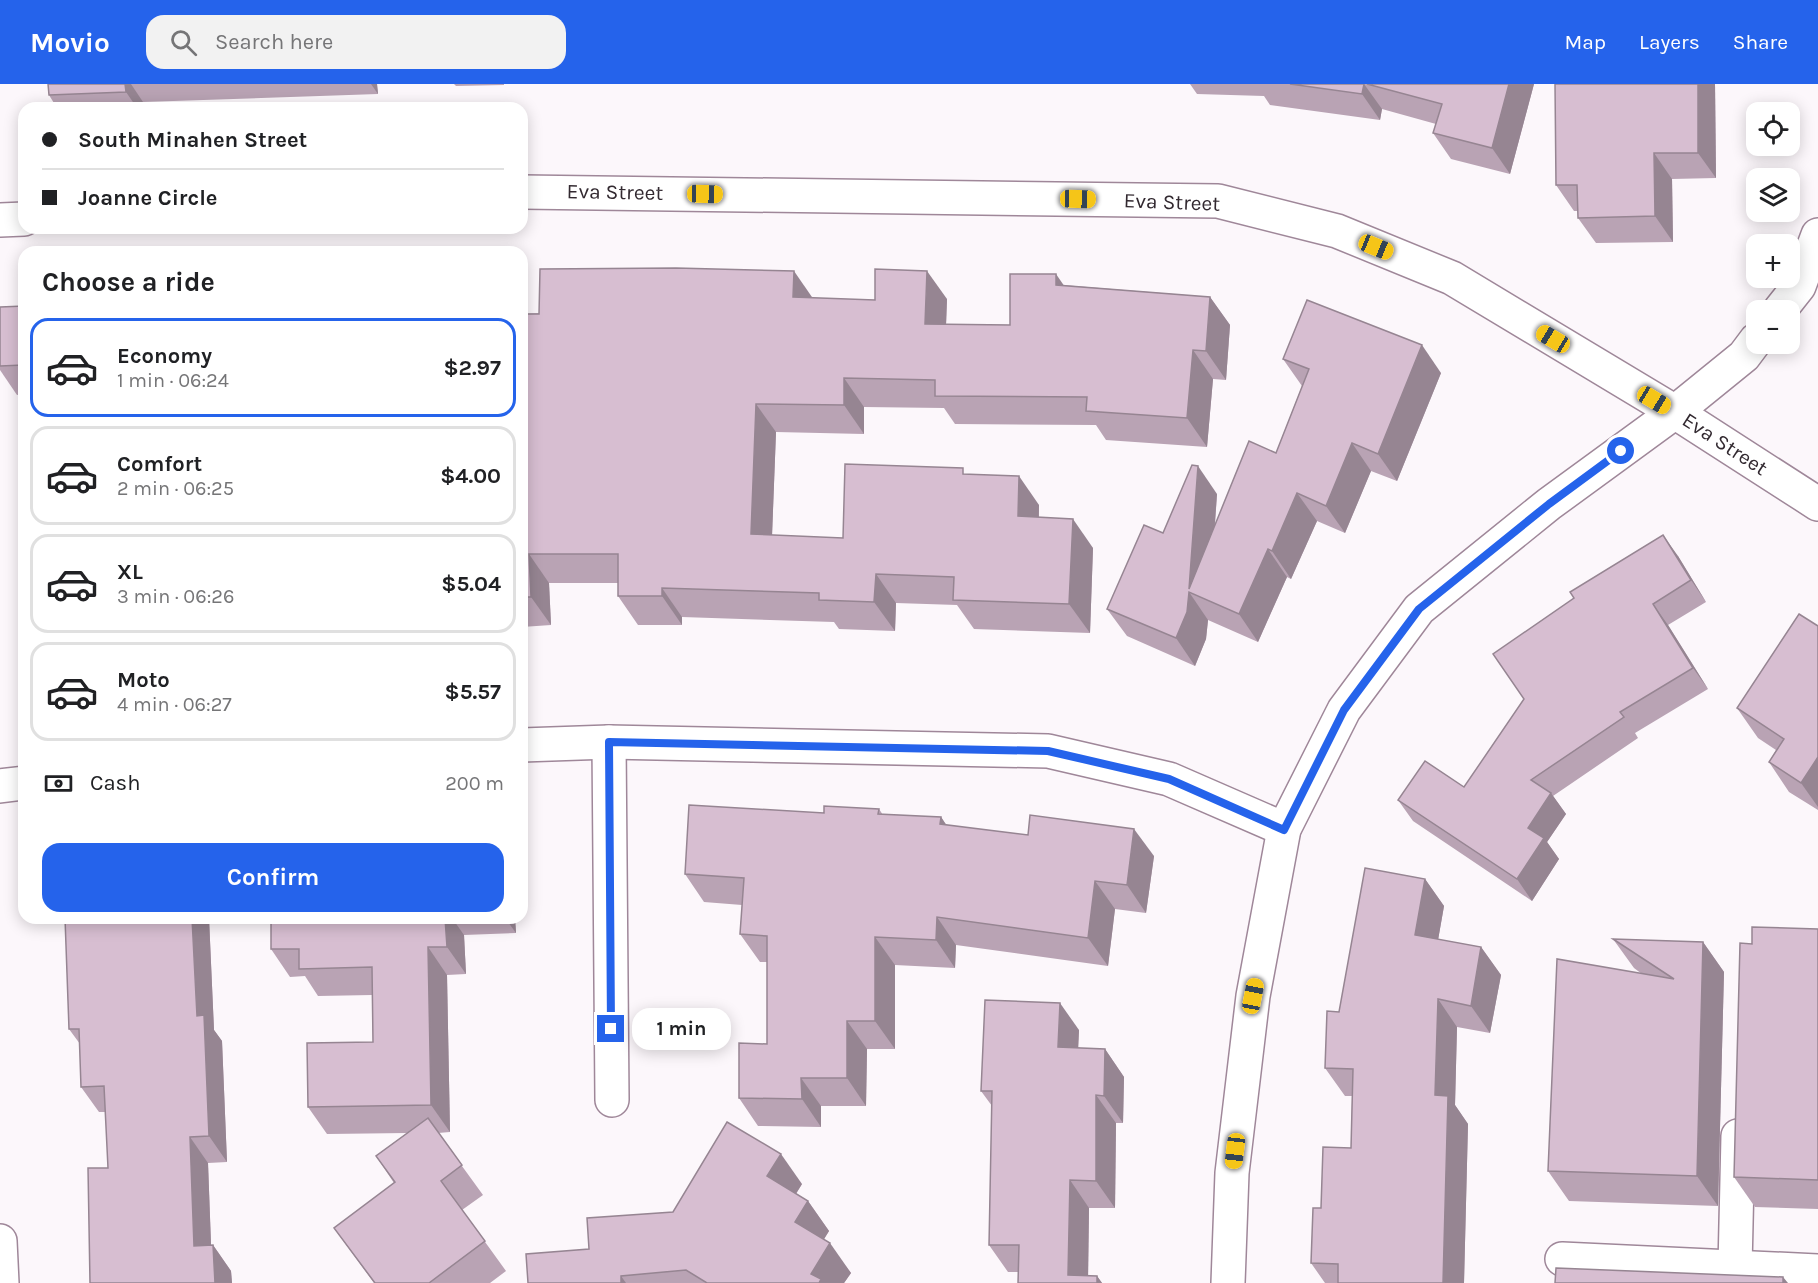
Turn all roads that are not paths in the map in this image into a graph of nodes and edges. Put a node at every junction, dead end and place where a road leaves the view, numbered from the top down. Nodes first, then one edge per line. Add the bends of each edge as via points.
1 (528, 192) edge
2 (18, 219) edge
3 (0, 220) edge
4 (1818, 235) edge
5 (1788, 300) edge
6 (1746, 353) edge
7 (1675, 412) junction
8 (1818, 504) edge
9 (609, 742) junction
10 (528, 745) edge
11 (18, 784) edge
12 (0, 786) edge
13 (1284, 830) junction
14 (612, 1100) dead end
15 (1739, 1103) edge
16 (0, 1241) edge
17 (1562, 1259) dead end
18 (1735, 1267) junction
19 (1818, 1271) edge
20 (3, 1283) edge
21 (1228, 1283) edge

1 - 7 street, Eva Street via 1218,201 1337,231 1452,278
2 - 3 street
4 - 5 street via 1799,286
6 - 7 street
7 - 8 street, Eva Street
7 - 13 street via 1549,504 1419,609 1344,710
9 - 10 street
9 - 13 street via 1048,751 1169,779
9 - 14 street
11 - 12 street
13 - 21 street via 1253,996 1232,1173
15 - 18 street
16 - 20 street
17 - 18 street
18 - 19 street

